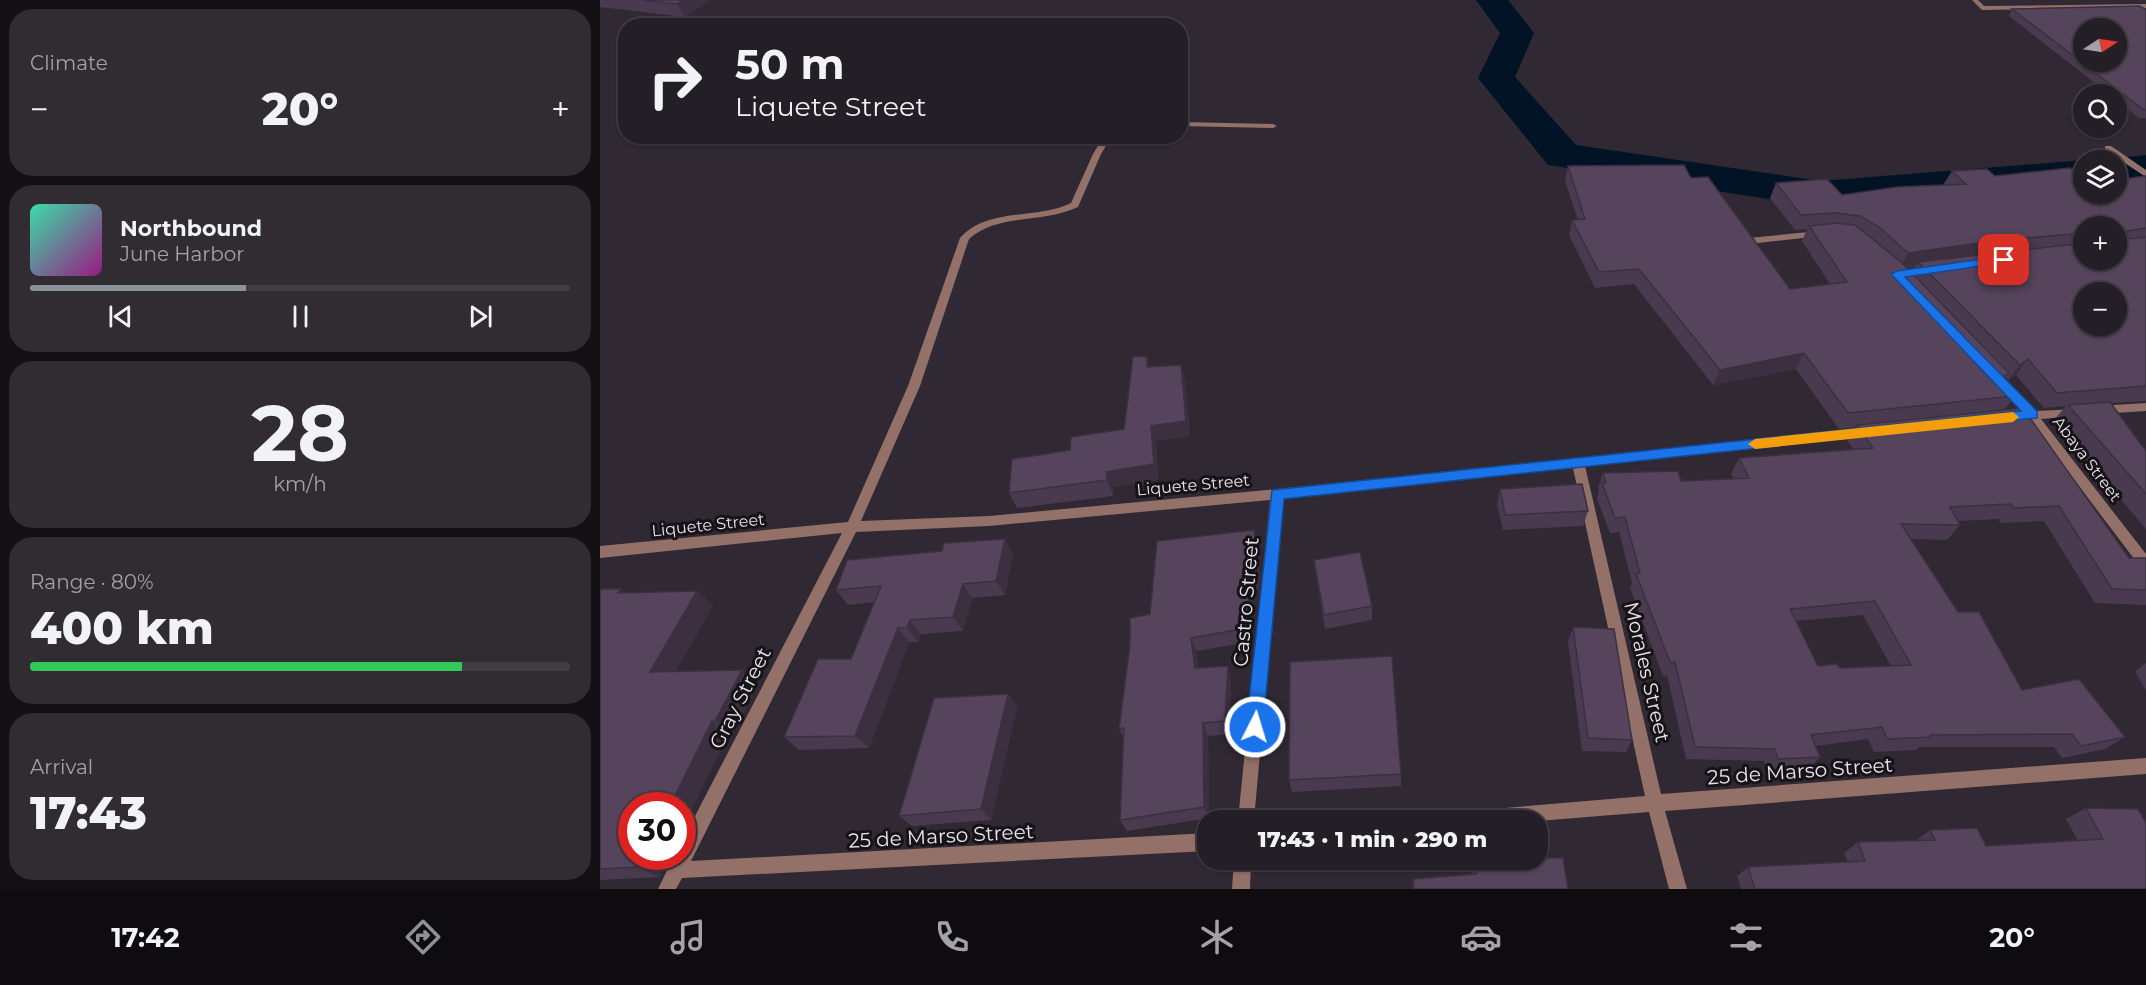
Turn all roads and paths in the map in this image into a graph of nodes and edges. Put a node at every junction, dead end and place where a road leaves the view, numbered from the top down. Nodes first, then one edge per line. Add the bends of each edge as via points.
1 (1975, 0) edge
2 (2146, 6) edge
3 (1188, 124) edge
4 (1273, 126) dead end
5 (1103, 144) edge
6 (2108, 148) dead end
7 (2146, 174) edge
8 (1829, 233) edge
9 (1749, 241) edge
10 (1992, 374) edge
11 (2146, 407) edge
12 (2032, 415) junction
13 (1997, 418) edge
14 (1881, 431) edge
15 (1578, 463) junction
16 (1277, 494) junction
17 (852, 527) junction
18 (600, 552) edge
19 (2146, 564) edge
20 (2146, 766) edge
21 (1655, 802) junction
22 (1247, 810) edge
23 (1548, 812) edge
24 (696, 831) edge
25 (1197, 843) edge
26 (696, 869) edge
27 (676, 870) edge
28 (1242, 870) edge
29 (667, 889) edge
30 (1241, 889) edge
31 (1678, 889) edge

1 - 2 street via 1982,8
3 - 4 street
5 - 17 street, Gray Street via 1075,204 1047,215 983,224 965,238 914,386
6 - 7 street
8 - 9 street
10 - 12 street, Abaya Street
11 - 12 street
12 - 13 street
12 - 19 street, Abaya Street
14 - 15 street, Liquete Street
15 - 16 street, Liquete Street
15 - 21 street, Morales Street
16 - 17 street, Liquete Street via 990,520
16 - 22 street, Castro Street
17 - 18 street, Liquete Street
17 - 24 street, Gray Street
20 - 21 street, 25 de Marso Street
21 - 23 street, 25 de Marso Street
21 - 31 street, Morales Street
25 - 26 street, 25 de Marso Street
27 - 29 street, Gray Street
28 - 30 street

